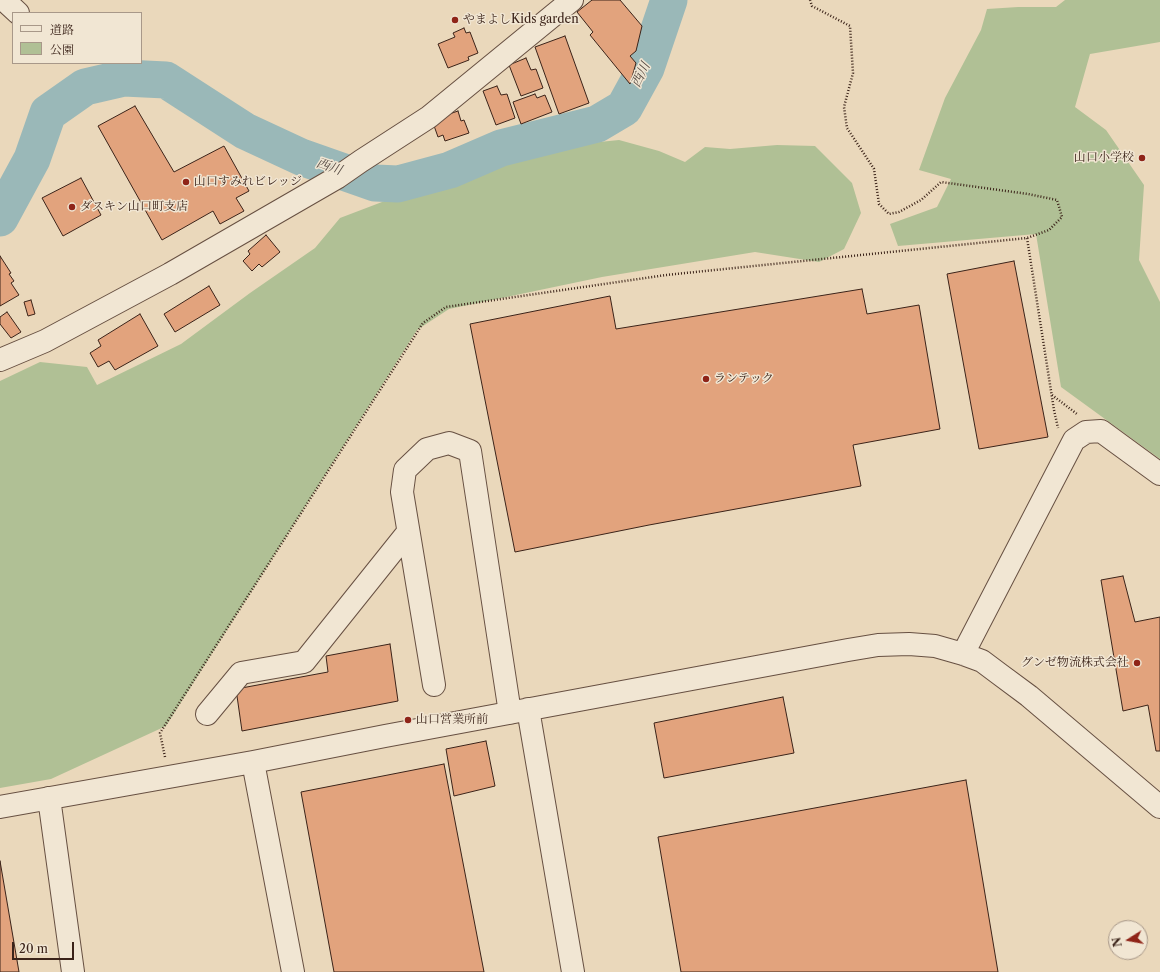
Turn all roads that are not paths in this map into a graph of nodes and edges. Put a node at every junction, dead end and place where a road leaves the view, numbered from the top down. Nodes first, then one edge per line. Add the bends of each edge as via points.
1 (4, 0) edge
2 (572, 0) edge
3 (17, 12) edge
4 (0, 360) edge
5 (1160, 474) edge
6 (408, 532) junction
7 (963, 654) junction
8 (434, 684) dead end
9 (519, 711) junction
10 (206, 714) dead end
11 (253, 762) junction
12 (49, 798) junction
13 (0, 807) edge
14 (1160, 807) edge
15 (73, 972) edge
16 (293, 972) edge
17 (573, 972) edge

1 - 3 street
2 - 4 street via 429,117 338,177 170,274 45,341
5 - 7 street via 1101,431 1086,432 1074,440
6 - 8 street
6 - 9 street via 402,492 406,470 427,449 449,443 470,451
6 - 10 street via 304,662 241,673
7 - 9 street via 935,646 878,645
7 - 14 street via 982,661 1029,696
9 - 11 street
9 - 17 street
11 - 12 street
11 - 16 street
12 - 13 street
12 - 15 street

